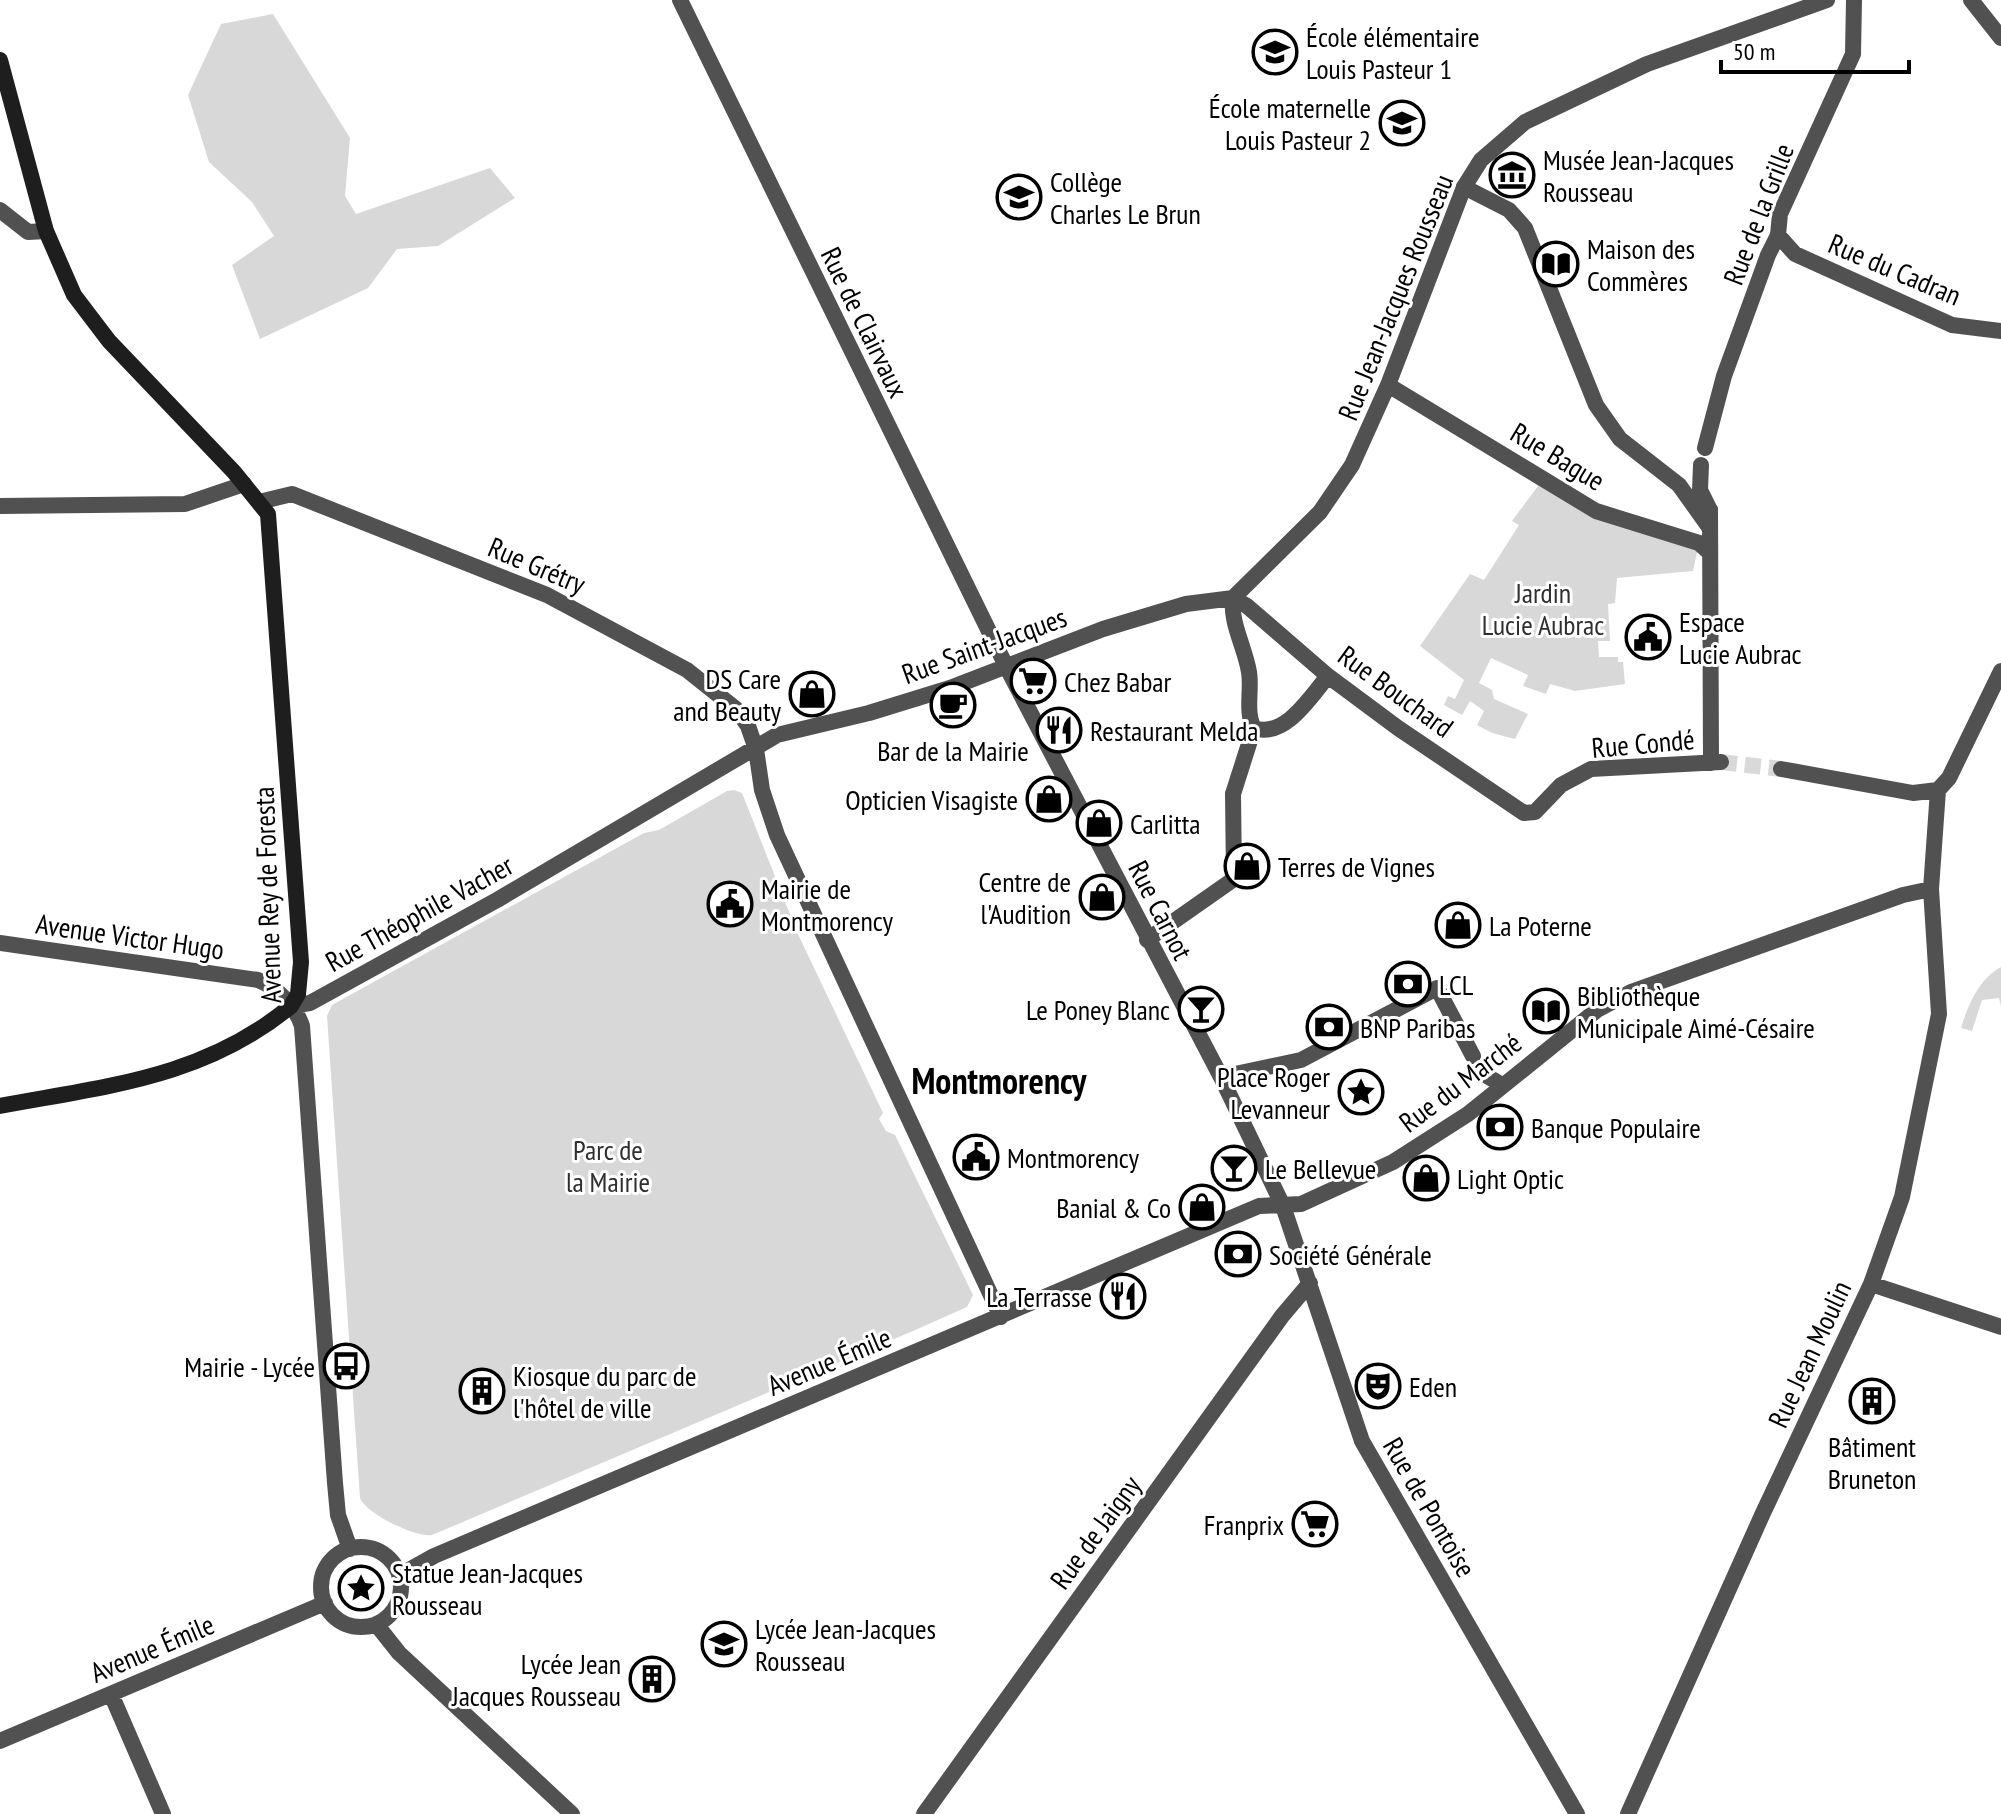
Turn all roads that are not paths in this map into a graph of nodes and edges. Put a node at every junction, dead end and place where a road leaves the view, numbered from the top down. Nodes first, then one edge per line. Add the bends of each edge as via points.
1 (680, 0) edge
2 (1827, 0) edge
3 (1854, 0) edge
4 (1971, 0) edge
5 (2001, 38) edge
6 (0, 60) edge
7 (1464, 187) junction
8 (0, 210) edge
9 (46, 231) junction
10 (1778, 235) junction
11 (2001, 331) edge
12 (1388, 385) junction
13 (1705, 448) dead end
14 (1701, 465) dead end
15 (244, 484) junction
16 (259, 502) junction
17 (0, 506) edge
18 (1709, 527) junction
19 (1710, 553) junction
20 (1233, 598) junction
21 (1006, 666) junction
22 (2001, 671) edge
23 (1328, 676) junction
24 (1254, 728) junction
25 (756, 749) junction
26 (1781, 769) tunnel mouth
27 (1938, 790) junction
28 (1535, 812) joint
29 (1931, 889) junction
30 (1147, 940) junction
31 (0, 943) edge
32 (291, 1006) junction
33 (1473, 1056) dead end
34 (1221, 1077) junction
35 (0, 1106) edge
36 (1283, 1206) junction
37 (1310, 1283) junction
38 (1871, 1284) junction
39 (1001, 1317) junction
40 (2001, 1327) edge
41 (350, 1549) junction
42 (400, 1575) junction
43 (325, 1603) junction
44 (376, 1624) junction
45 (111, 1694) junction
46 (0, 1741) edge
47 (1577, 1811) edge
48 (163, 1814) edge
49 (572, 1814) edge
50 (924, 1814) edge
51 (1628, 1814) edge

1 - 21 street, Rue de Clairvaux
2 - 7 street, Rue Jean-Jacques Rousseau via 1647,64 1525,122 1481,160
3 - 10 street, Rue de la Grille via 1853,54 1780,214
4 - 5 street
6 - 9 main road, Avenue Rey de Foresta
7 - 12 street, Rue Jean-Jacques Rousseau
7 - 18 street via 1509,210 1525,228 1596,405 1620,439 1679,485
8 - 9 street via 28,232
9 - 15 main road, Avenue Rey de Foresta via 63,276 89,316
10 - 11 street, Rue du Cadran via 1795,254 1952,325
10 - 13 street, Rue de la Grille via 1724,376
12 - 19 street, Rue Bague via 1596,511 1699,543
12 - 20 street, Rue Jean-Jacques Rousseau via 1363,445 1320,512
14 - 18 street via 1700,490 1710,510
15 - 16 main road, Avenue Rey de Foresta
15 - 17 street via 185,504
16 - 25 street, Rue Grétry via 292,494 582,612 687,670 736,709
16 - 32 main road, Avenue Rey de Foresta via 271,526 301,945 300,983
18 - 19 street
19 - 28 street, Rue Condé via 1716,763 1591,769 1561,785
20 - 21 street, Rue Saint-Jacques via 1186,604
20 - 23 street, Rue Bouchard
20 - 24 street via 1250,675 1249,715
21 - 25 street, Rue Saint-Jacques via 869,713 777,735
21 - 30 street, Rue Carnot
22 - 27 street via 1949,778
23 - 24 street via 1277,728
23 - 28 street, Rue Bouchard via 1524,813
24 - 30 street via 1233,794 1234,879
25 - 32 street, Rue Théophile Vacher via 318,999
25 - 39 street, Rue Grétry via 777,835
26 - 27 street via 1913,793
27 - 29 street, Rue Jean Moulin
29 - 36 street, Rue du Marché via 1631,992 1494,1081 1468,1114 1393,1162 1301,1204
29 - 38 street, Rue Jean Moulin via 1935,1038 1902,1197
30 - 34 street, Rue Carnot
31 - 32 street, Avenue Victor Hugo via 258,980
32 - 35 main road, Rue Théophile Vacher via 178,1071
32 - 41 street, Avenue Rey de Foresta via 302,1026 335,1483 338,1515
33 - 34 street via 1437,988 1301,1060
34 - 36 street, Rue Carnot
36 - 37 street, Rue de Pontoise
36 - 39 street, Avenue Émile via 1259,1206
37 - 47 street, Rue de Pontoise via 1362,1441
37 - 50 street, Rue de Jaigny
38 - 40 street
38 - 51 street, Rue Jean Moulin
39 - 42 street, Avenue Émile via 434,1556
41 - 42 street via 385,1554
41 - 43 street via 338,1555 323,1576
42 - 44 street via 395,1609
43 - 44 street via 352,1626
43 - 45 street, Avenue Émile
44 - 49 street via 399,1653
45 - 46 street, Avenue Émile
45 - 48 street

